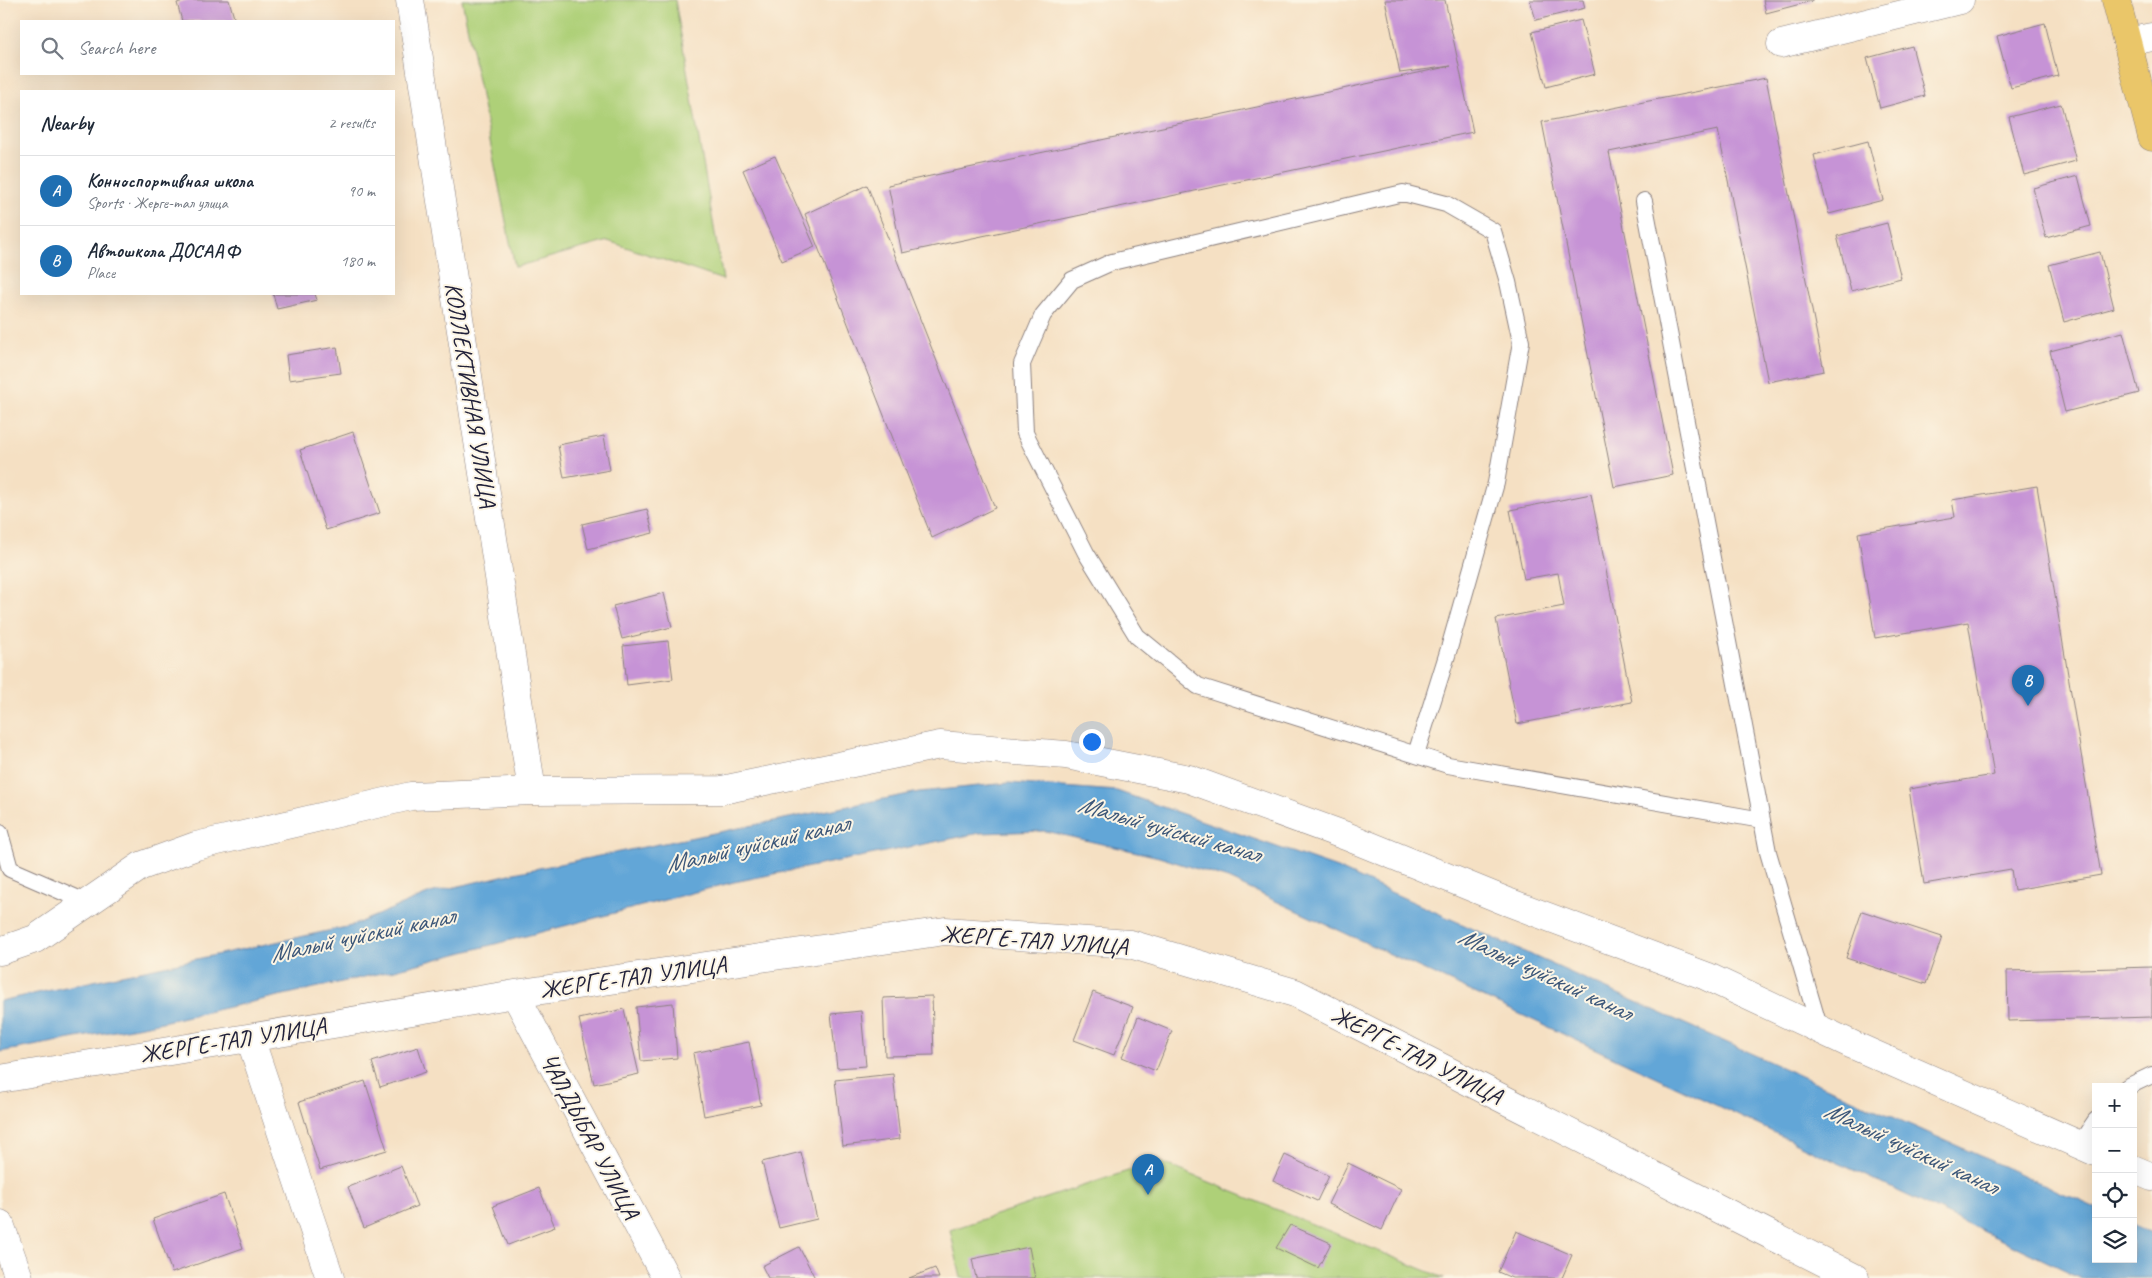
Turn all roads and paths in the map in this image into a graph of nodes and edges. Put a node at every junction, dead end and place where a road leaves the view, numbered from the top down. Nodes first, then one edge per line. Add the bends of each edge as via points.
1 (410, 0) edge
2 (1960, 0) edge
3 (2116, 0) edge
4 (2139, 39) edge
5 (1781, 44) dead end
6 (2152, 137) edge
7 (1644, 202) dead end
8 (1416, 754) junction
9 (532, 791) junction
10 (1762, 820) junction
11 (0, 834) edge
12 (88, 903) junction
13 (0, 951) edge
14 (515, 994) junction
15 (1820, 1030) junction
16 (250, 1038) junction
17 (2152, 1075) edge
18 (0, 1079) edge
19 (2135, 1083) edge
20 (2094, 1128) edge
21 (2088, 1148) edge
22 (2137, 1171) edge
23 (2152, 1177) edge
24 (0, 1224) edge
25 (19, 1278) edge
26 (330, 1278) edge
27 (666, 1278) edge
28 (1855, 1278) edge

1 - 9 street, КОЛЛЕКТИВНАЯ УЛИЦА
2 - 5 street
3 - 4 main road
4 - 6 main road
7 - 10 lane
8 - 8 lane via 1198,686 1137,636 1086,553 1026,433 1022,364 1043,314 1072,280 1112,262 1403,193 1446,204 1493,231 1521,342 1496,484
8 - 10 lane via 1448,764
9 - 12 street via 411,796 196,846 141,866
9 - 15 street via 722,790 940,745 1066,754 1189,779 1318,826 1706,976
10 - 15 lane via 1768,852
11 - 12 lane via 10,869
12 - 13 street via 36,940
14 - 16 street, ЖЕРГЕ-ТАЛ УЛИЦА
14 - 27 street, ЧАЛДЫБАР УЛИЦА
14 - 28 street, ЖЕРГЕ-ТАЛ УЛИЦА via 945,932 1130,944 1295,993
15 - 21 street
16 - 18 street, ЖЕРГЕ-ТАЛ УЛИЦА
16 - 26 street
17 - 19 lane
20 - 21 lane
22 - 23 street
24 - 25 street

